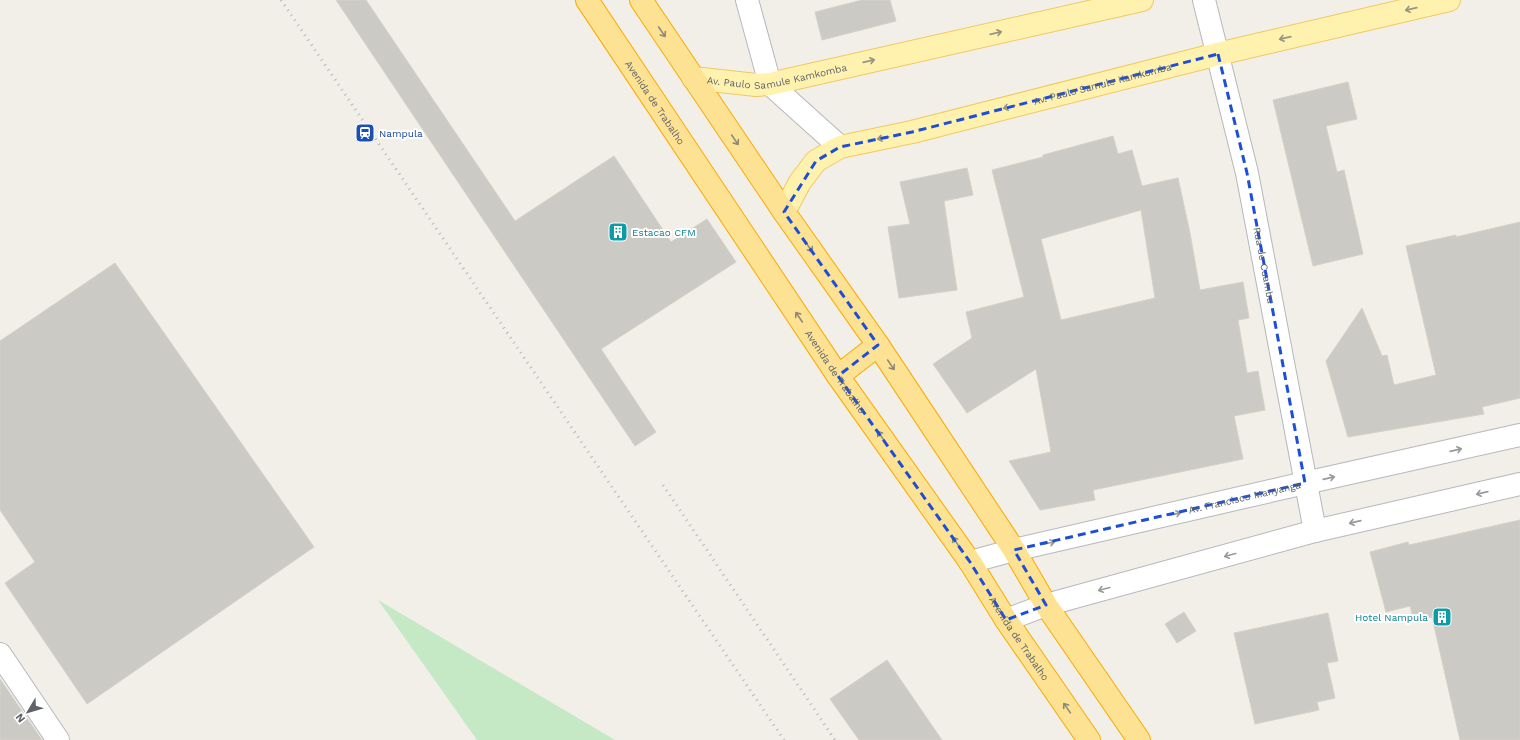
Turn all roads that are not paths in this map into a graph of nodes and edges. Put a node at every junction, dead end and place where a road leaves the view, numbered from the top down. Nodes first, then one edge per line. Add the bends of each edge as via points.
1 (587, 0) edge
2 (641, 0) edge
3 (748, 0) edge
4 (1142, 0) edge
5 (1204, 0) edge
6 (1449, 0) edge
7 (1218, 54) junction
8 (693, 78) junction
9 (770, 84) junction
10 (840, 147) junction
11 (784, 212) junction
12 (878, 345) junction
13 (838, 376) junction
14 (1520, 435) edge
15 (1305, 483) junction
16 (1520, 484) edge
17 (1315, 531) junction
18 (1014, 550) junction
19 (970, 562) junction
20 (1046, 605) junction
21 (1006, 620) junction
22 (0, 654) edge
23 (58, 740) edge
24 (1089, 740) edge
25 (1140, 740) edge

13 -> 1 highway, Avenida de Trabalho
2 -> 8 highway
3 - 9 street
9 -> 4 main road, Av. Paulo Samule Kamkomba
5 - 7 street, Rua de Cuamba
6 -> 7 main road, Av. Paulo Samule Kamkomba
7 -> 10 main road, Av. Paulo Samule Kamkomba via 912,132
7 - 15 street, Rua de Cuamba via 1247,173
8 - 9 main road, Av. Paulo Samule Kamkomba via 756,85
8 -> 11 highway
9 - 10 street
10 - 11 main road, Av. Paulo Samule Kamkomba via 816,161 800,182
11 -> 12 highway
12 - 13 highway
12 -> 18 highway
19 -> 13 highway, Avenida de Trabalho
15 -> 14 street, Av. Francisco Manyanga
15 - 17 street, Rua de Cuamba
18 -> 15 street, Av. Francisco Manyanga
16 -> 17 street
17 -> 20 street
18 - 19 street, Av. Francisco Manyanga
18 - 20 highway
19 - 21 highway, Avenida de Trabalho
20 - 21 street
20 - 25 highway
24 -> 21 highway, Avenida de Trabalho
22 - 23 street

